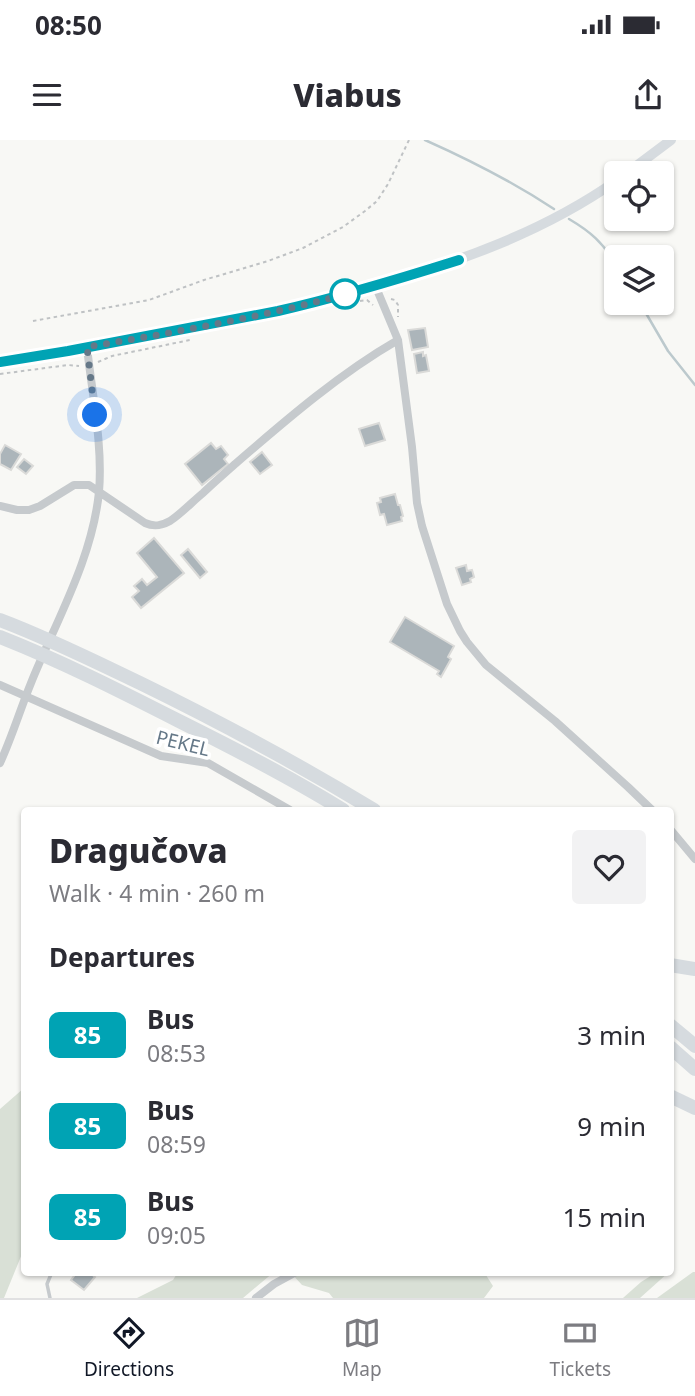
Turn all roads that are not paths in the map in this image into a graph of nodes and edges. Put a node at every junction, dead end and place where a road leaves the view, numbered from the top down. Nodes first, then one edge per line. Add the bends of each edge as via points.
1 (671, 140) edge
2 (643, 161) edge
3 (604, 188) edge
4 (375, 285) junction
5 (398, 340) junction
6 (87, 347) junction
7 (0, 362) edge
8 (99, 492) junction
9 (0, 506) edge
10 (0, 620) edge
11 (0, 637) edge
12 (0, 685) edge
13 (26, 697) junction
14 (0, 763) edge
15 (285, 807) edge
16 (339, 807) edge
17 (369, 807) edge
18 (649, 807) edge
19 (674, 834) edge
20 (695, 859) edge
21 (674, 966) edge
22 (695, 969) edge
23 (674, 1028) edge
24 (695, 1046) edge
25 (674, 1051) edge
26 (695, 1069) edge
27 (674, 1098) edge
28 (695, 1108) edge
29 (50, 1276) edge
30 (289, 1276) edge
31 (50, 1298) edge
32 (256, 1298) edge

1 - 2 main road
3 - 4 main road via 519,236
4 - 5 street
4 - 6 main road via 312,304
5 - 8 street via 326,388 170,521 160,526 145,523
5 - 18 street via 417,503 447,604 460,631 486,665
6 - 7 main road
6 - 8 street
8 - 9 street via 89,485 74,485 29,510
8 - 13 street via 85,556
10 - 17 highway via 39,634 205,715
11 - 16 highway via 113,687
12 - 13 street, PEKEL
13 - 14 street
13 - 15 street, PEKEL via 161,756 208,764
19 - 20 street
21 - 22 highway
23 - 24 highway
25 - 26 highway
27 - 28 highway
29 - 31 lane
30 - 32 street

